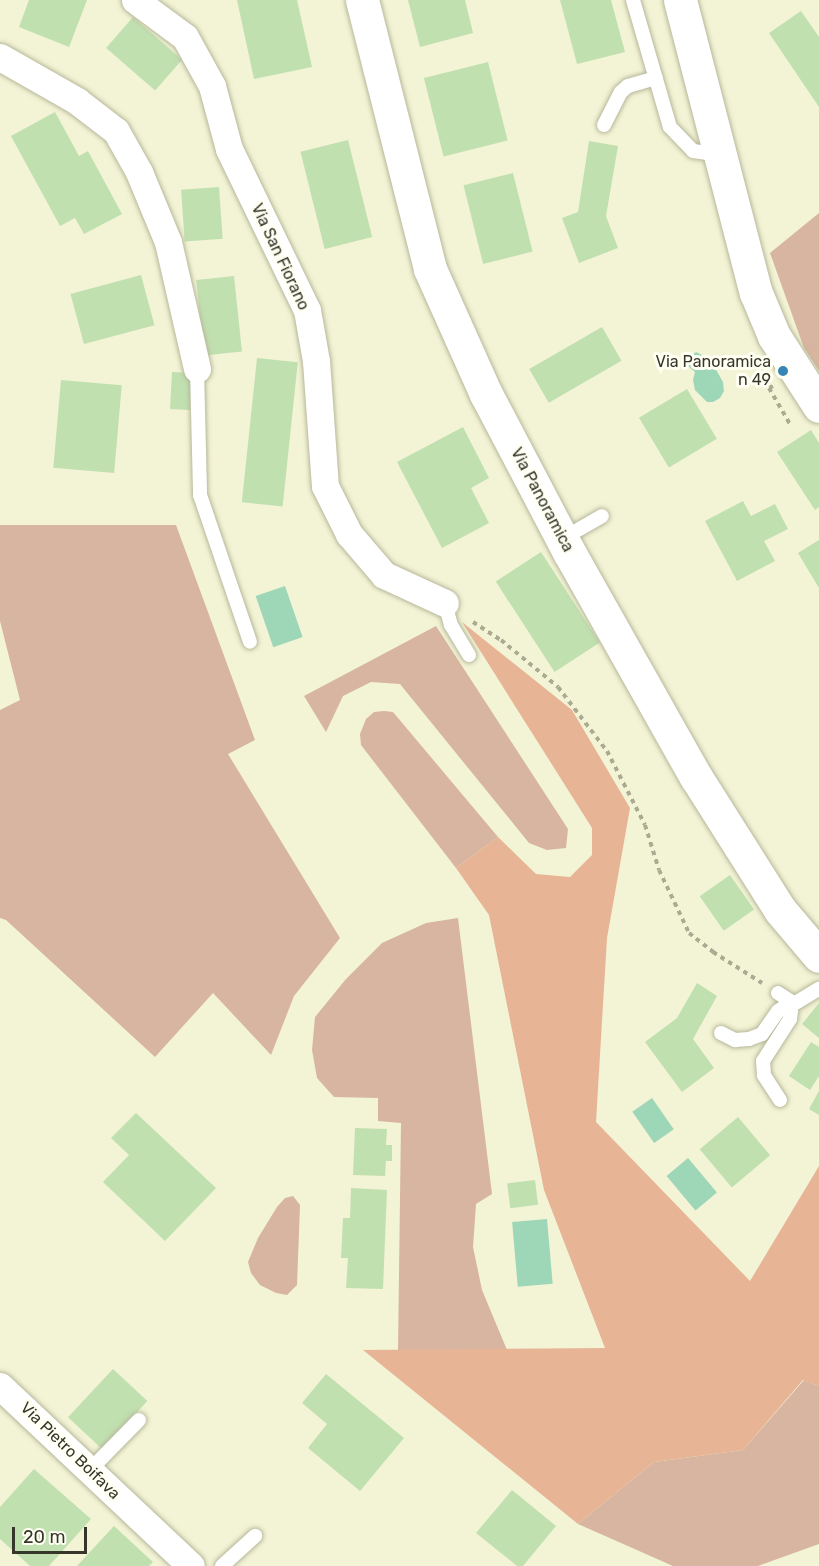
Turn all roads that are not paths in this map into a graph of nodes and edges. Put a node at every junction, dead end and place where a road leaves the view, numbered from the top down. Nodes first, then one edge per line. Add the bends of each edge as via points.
1 (135, 0) edge
2 (362, 0) edge
3 (633, 0) edge
4 (680, 0) edge
5 (0, 57) edge
6 (656, 78) junction
7 (604, 125) dead end
8 (722, 155) junction
9 (197, 369) joint
10 (819, 406) edge
11 (602, 516) dead end
12 (562, 539) junction
13 (445, 603) joint
14 (250, 642) dead end
15 (469, 655) dead end
16 (819, 956) edge
17 (819, 989) edge
18 (778, 993) road end
19 (792, 1002) junction
20 (721, 1033) dead end
21 (780, 1100) dead end
22 (0, 1386) edge
23 (139, 1420) dead end
24 (90, 1470) junction
25 (255, 1536) dead end
26 (191, 1566) edge
27 (222, 1566) edge

1 - 13 street, Via San Fiorano via 184,37 212,86 229,148 307,310 316,361 325,486 349,534 384,575
2 - 12 street, Via Panoramica via 430,269 486,394
3 - 6 lane
4 - 8 street
5 - 9 street via 77,101 116,131 139,172 168,242
6 - 7 lane via 621,92
6 - 8 lane via 670,128 693,151
8 - 10 street via 756,293 774,336
9 - 14 lane via 200,495
11 - 12 lane
12 - 16 street, Via Panoramica via 696,777 780,910
13 - 15 lane via 451,625
17 - 19 lane
18 - 19 lane
19 - 20 lane via 777,1011 762,1034 735,1040
19 - 21 lane via 790,1019 763,1061 764,1075
22 - 24 street, Via Pietro Boifava
23 - 24 lane
24 - 26 street, Via Pietro Boifava
25 - 27 lane

